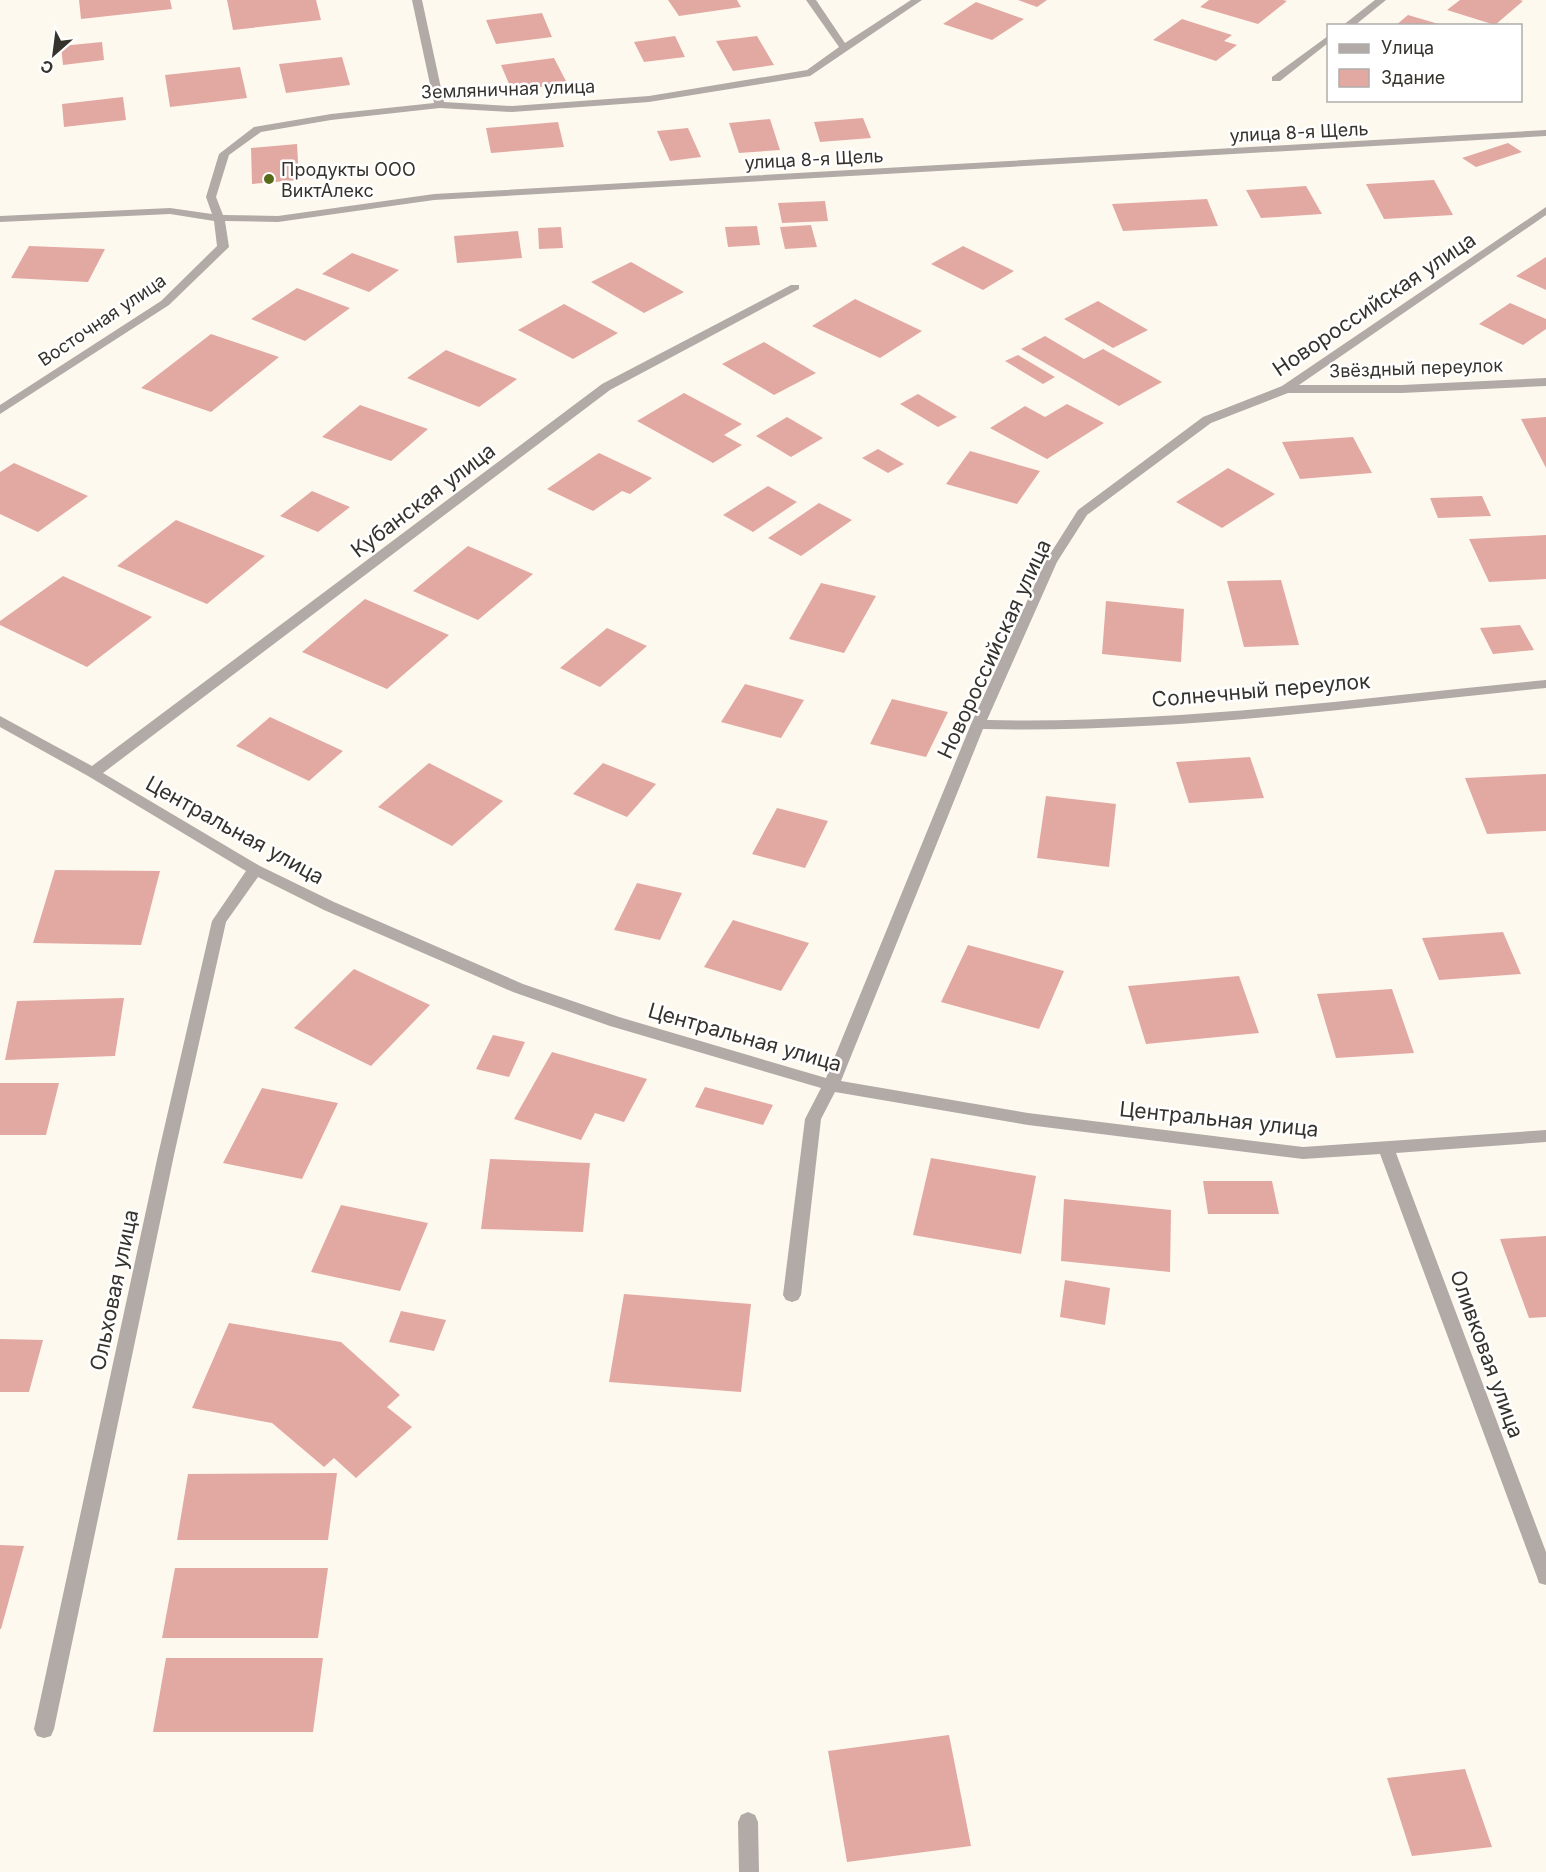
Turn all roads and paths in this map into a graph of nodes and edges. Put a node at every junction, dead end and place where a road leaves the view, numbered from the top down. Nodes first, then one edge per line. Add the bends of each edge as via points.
1 (417, 0) edge
2 (811, 0) edge
3 (917, 0) edge
4 (1381, 0) edge
5 (1350, 24) edge
6 (1327, 41) edge
7 (844, 48) junction
8 (1276, 79) dead end
9 (440, 105) junction
10 (1546, 133) edge
11 (1546, 210) edge
12 (219, 218) junction
13 (0, 219) edge
14 (795, 287) dead end
15 (1546, 381) edge
16 (1286, 389) junction
17 (0, 410) edge
18 (1546, 684) edge
19 (0, 721) edge
20 (978, 724) junction
21 (93, 772) junction
22 (255, 870) junction
23 (831, 1085) junction
24 (1546, 1136) edge
25 (1386, 1147) junction
26 (792, 1295) dead end
27 (1546, 1577) edge
28 (44, 1729) dead end
29 (748, 1822) dead end
30 (749, 1872) edge

1 - 9 street
2 - 7 street
3 - 7 street, Земляничная улица
4 - 5 street
6 - 8 street
7 - 9 street, Земляничная улица via 810,73 649,99 512,109
9 - 12 street, Земляничная улица via 258,129 224,154 211,196
10 - 12 street, улица 8-я Щель via 434,197 278,219
11 - 16 street, Новороссийская улица
12 - 13 street, улица 8-я Щель via 170,211
12 - 17 street, Восточная улица via 223,247 165,303
14 - 21 street, Кубанская улица via 606,387
15 - 16 street, Звёздный переулок via 1402,389
16 - 20 street, Новороссийская улица via 1207,420 1082,513 1051,562
18 - 20 street, Солнечный переулок via 1260,715 1055,726
19 - 21 street, Центральная улица
20 - 23 street, Новороссийская улица
21 - 22 street, Центральная улица
22 - 23 street, Центральная улица via 518,988 615,1022
22 - 28 street, Ольховая улица via 219,921
23 - 25 street, Центральная улица via 1028,1119 1303,1153
23 - 26 street, Новороссийская улица via 813,1119
24 - 25 street, Центральная улица
25 - 27 street, Оливковая улица
29 - 30 street

